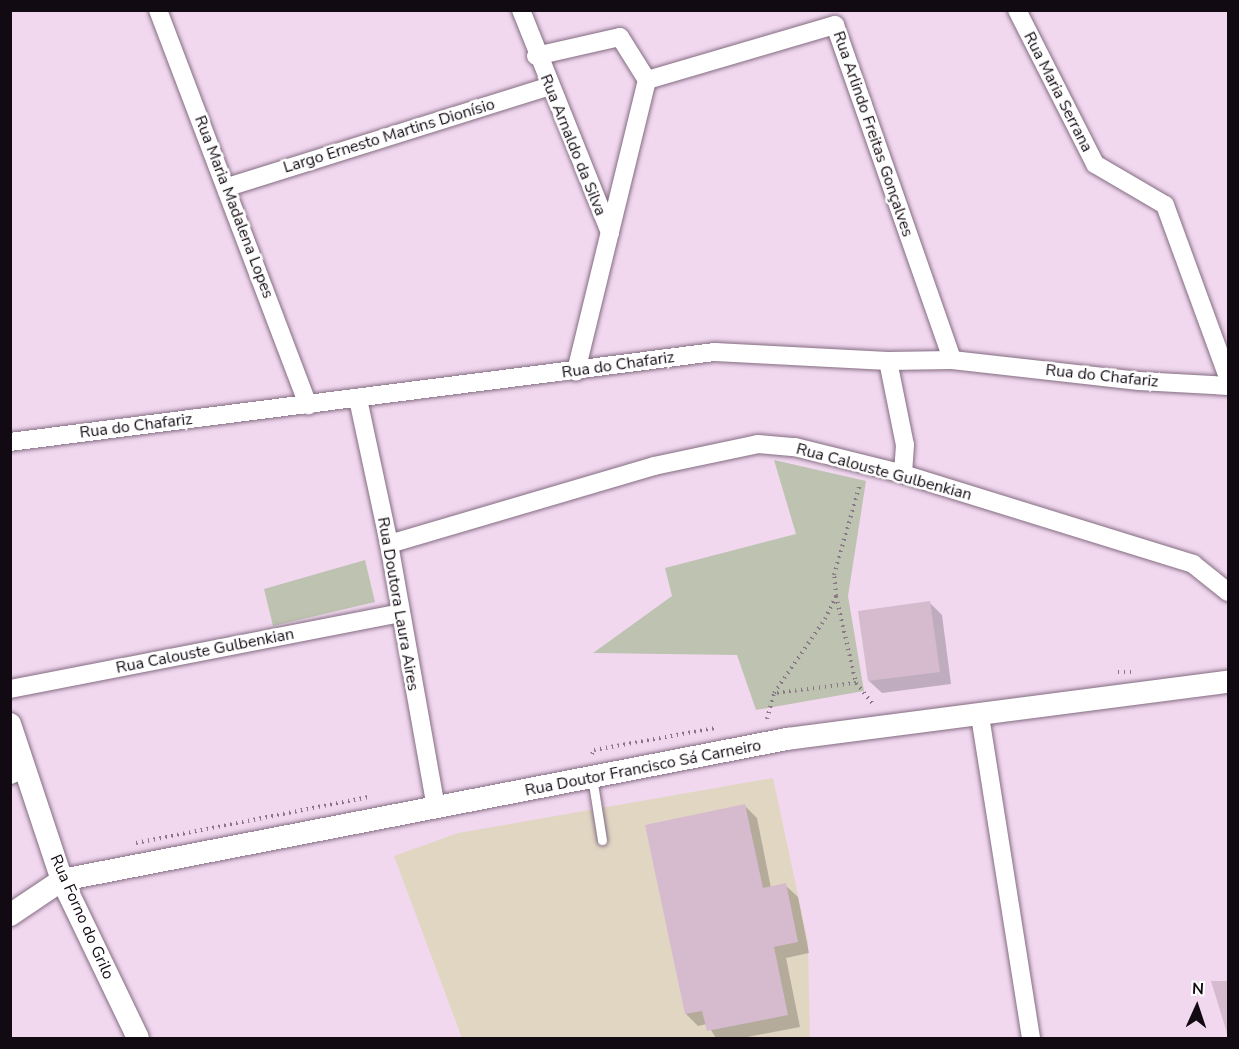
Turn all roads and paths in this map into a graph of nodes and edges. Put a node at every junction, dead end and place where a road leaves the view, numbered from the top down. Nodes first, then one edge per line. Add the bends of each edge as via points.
1 (158, 10) edge
2 (521, 10) edge
3 (1017, 10) edge
4 (536, 56) junction
5 (647, 80) junction
6 (550, 86) junction
7 (228, 187) junction
8 (610, 233) junction
9 (952, 360) junction
10 (888, 361) junction
11 (576, 371) junction
12 (1228, 377) edge
13 (1228, 386) edge
14 (358, 399) junction
15 (308, 405) junction
16 (10, 442) edge
17 (866, 466) junction
18 (903, 474) junction
19 (389, 544) junction
20 (1228, 592) edge
21 (836, 596) junction
22 (400, 614) junction
23 (1228, 682) edge
24 (856, 683) junction
25 (10, 689) edge
26 (774, 693) junction
27 (874, 705) dead end
28 (980, 716) junction
29 (767, 719) dead end
30 (10, 724) edge
31 (18, 772) edge
32 (592, 777) junction
33 (436, 810) junction
34 (602, 840) dead end
35 (63, 880) junction
36 (10, 915) edge
37 (138, 1038) edge
38 (1031, 1038) edge

1 - 7 street, Rua Maria Madalena Lopes
2 - 4 street, Rua Arnaldo da Silva
3 - 12 street, Rua Maria Serrana via 1095,164 1165,205
4 - 5 street, Rua Arnaldo da Silva via 620,38
4 - 6 street, Rua Arnaldo da Silva
5 - 8 street, Rua Arnaldo da Silva
5 - 9 street, Rua Arlindo Freitas Gonçalves via 835,25
6 - 7 street, Largo Ernesto Martins Dionísio
6 - 8 street, Rua Arnaldo da Silva
7 - 15 street, Rua Maria Madalena Lopes
8 - 11 street, Rua Arnaldo da Silva
9 - 10 street, Rua do Chafariz
9 - 13 street, Rua do Chafariz via 1138,381
10 - 11 street, Rua do Chafariz via 715,351
10 - 18 street via 905,446
11 - 14 street, Rua do Chafariz
14 - 15 street, Rua do Chafariz
14 - 19 street, Rua Doutora Laura Aires
15 - 16 street, Rua do Chafariz
17 - 18 street, Rua Calouste Gulbenkian
17 - 19 street, Rua Calouste Gulbenkian via 795,447 758,444 724,449
17 - 21 path via 834,575
18 - 20 street, Rua Calouste Gulbenkian via 1193,564
19 - 22 street, Rua Doutora Laura Aires
21 - 24 path
21 - 26 path via 825,619
22 - 25 street, Rua Calouste Gulbenkian
22 - 33 street, Rua Doutora Laura Aires
23 - 28 street, Rua Doutor Francisco Sá Carneiro
24 - 26 path
24 - 27 path
26 - 29 path
28 - 32 street, Rua Doutor Francisco Sá Carneiro via 787,739
28 - 38 street
30 - 31 street, Rua Forno do Grilo
31 - 35 street, Rua Forno do Grilo
32 - 33 street, Rua Doutor Francisco Sá Carneiro
32 - 34 lane
33 - 35 street, Rua Doutor Francisco Sá Carneiro
35 - 36 street
35 - 37 street, Rua Forno do Grilo

